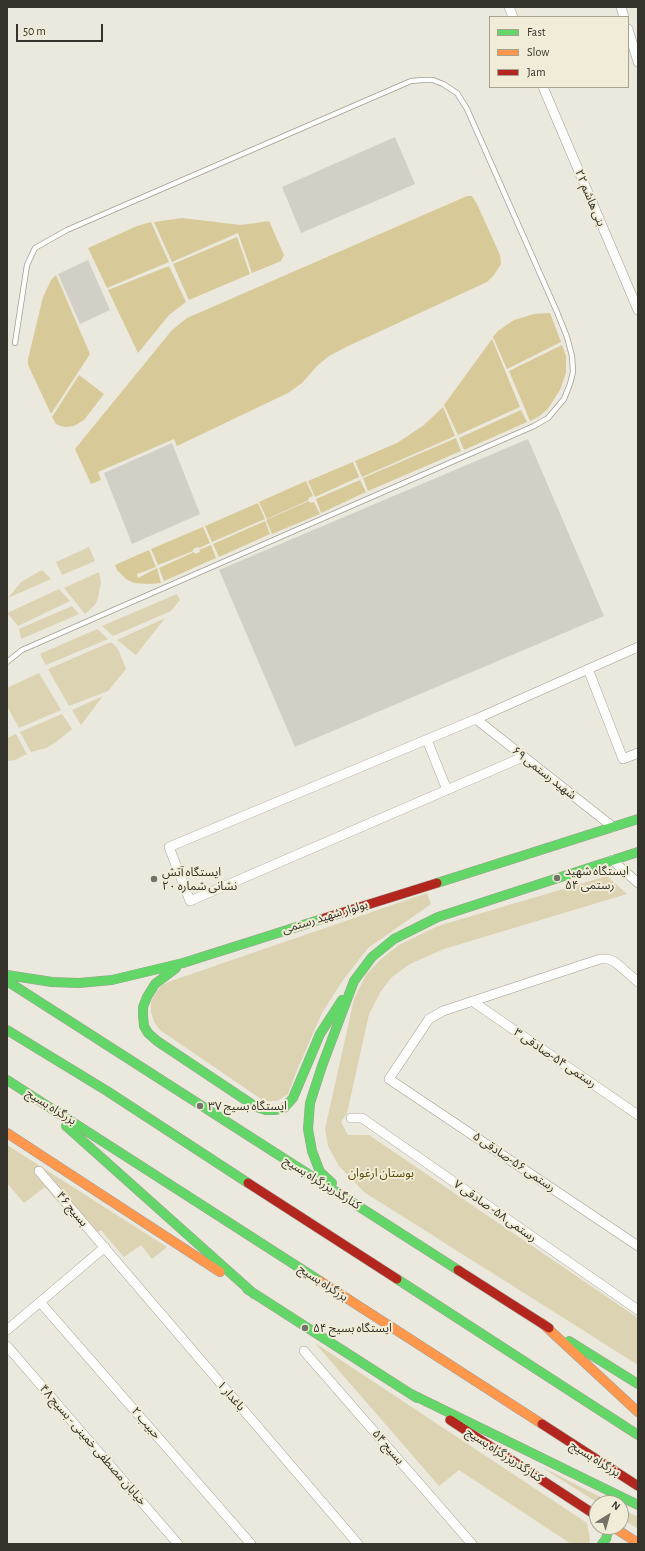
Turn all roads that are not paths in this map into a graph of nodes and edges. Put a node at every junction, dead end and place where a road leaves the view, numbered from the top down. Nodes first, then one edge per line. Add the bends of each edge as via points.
1 (629, 32) edge
2 (638, 62) edge
3 (543, 88) edge
4 (638, 310) edge
5 (15, 343) dead end
6 (638, 647) edge
7 (7, 662) edge
8 (588, 669) junction
9 (476, 719) junction
10 (427, 740) junction
11 (638, 753) edge
12 (523, 757) junction
13 (447, 790) junction
14 (638, 819) edge
15 (613, 827) junction
16 (638, 852) edge
17 (612, 860) junction
18 (638, 884) edge
19 (183, 963) junction
20 (7, 975) edge
21 (7, 981) edge
22 (354, 981) junction
23 (638, 982) edge
24 (472, 1001) junction
25 (7, 1030) edge
26 (7, 1080) edge
27 (29, 1093) junction
28 (638, 1115) edge
29 (350, 1118) dead end
30 (7, 1133) edge
31 (39, 1171) dead end
32 (346, 1197) junction
33 (638, 1246) edge
34 (105, 1247) junction
35 (254, 1294) junction
36 (40, 1302) junction
37 (638, 1310) edge
38 (542, 1323) junction
39 (7, 1330) edge
40 (7, 1346) edge
41 (304, 1351) dead end
42 (638, 1384) edge
43 (409, 1393) junction
44 (638, 1412) edge
45 (638, 1435) edge
46 (638, 1486) edge
47 (638, 1505) edge
48 (589, 1511) edge
49 (607, 1535) edge
50 (626, 1535) edge
51 (638, 1543) edge
52 (178, 1544) edge
53 (251, 1544) edge
54 (358, 1544) edge
55 (472, 1544) edge
56 (602, 1544) edge

1 - 2 street
3 - 4 street, بنی هاشم ۲۲
5 - 7 lane via 27,265 35,248 67,230 411,82 433,80 457,93 467,108 557,312 567,337 573,372 564,399 548,418 534,426 22,650
6 - 8 street
8 - 9 street
8 - 11 street via 623,759
9 - 10 street
9 - 12 street, شهید رستمی ۶۹
10 - 13 street
10 - 13 street via 169,847 190,901
12 - 13 street
12 - 15 street, شهید رستمی ۶۹
14 - 15 main road, بولوار شهید رستمی
15 - 19 main road, بولوار شهید رستمی
16 - 17 main road
17 - 18 street
17 - 22 main road via 438,917 394,939 372,957
19 - 20 main road, بولوار شهید رستمی via 112,980 79,983
19 - 22 main road via 155,984 143,1007 144,1026 157,1041 256,1107 266,1110 284,1108 293,1098 320,1034
21 - 32 main road, کنارگذربزرگراه بسیج
22 - 32 main road via 310,1103 308,1129 312,1151 320,1172
23 - 24 street via 615,962 600,959
24 - 28 street, رستمی ۵۴-صادقی ۳
24 - 33 street, رستمی ۵۶-صادقی ۵ via 429,1019 389,1079
25 - 45 main road via 114,1096
26 - 27 main road, بزرگراه بسیج
27 - 35 main road
27 - 46 main road, بزرگراه بسیج
29 - 37 street, رستمی ۵۸- صادقی ۷ via 362,1118
30 - 35 main road, کنارگذربزرگراه بسیج
31 - 34 street, بسیج ۴۶
32 - 38 main road, کنارگذربزرگراه بسیج
34 - 36 street
34 - 54 street, باغدار ۱
35 - 43 main road, کنارگذربزرگراه بسیج
36 - 39 street
36 - 53 street, حبیب ۲
38 - 42 main road, کنارگذربزرگراه بسیج
38 - 44 main road
40 - 52 street, خیابان مصطفی خمینی - بسیج ۴۸
41 - 55 street, بسیج ۵۴
43 - 47 main road
43 - 48 main road, کنارگذربزرگراه بسیج
49 - 56 main road
50 - 51 main road

